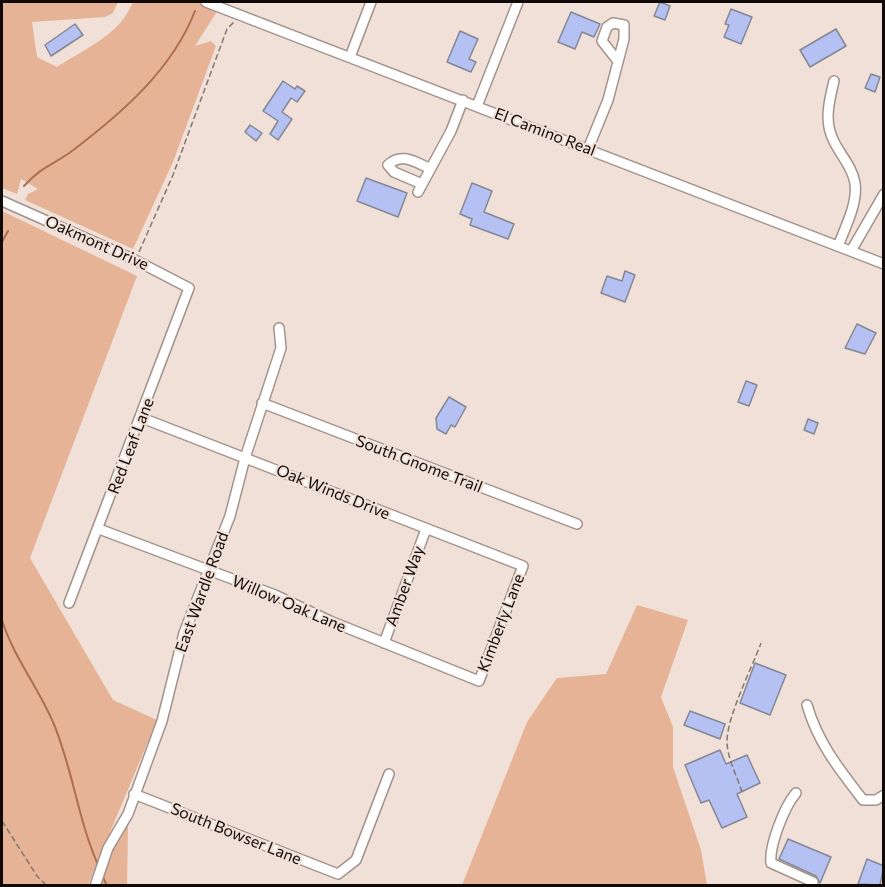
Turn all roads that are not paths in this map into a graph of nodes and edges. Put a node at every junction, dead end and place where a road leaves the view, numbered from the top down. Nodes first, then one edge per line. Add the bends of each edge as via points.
1 (206, 2) edge
2 (371, 2) edge
3 (518, 2) edge
4 (350, 57) junction
5 (617, 60) dead end
6 (834, 81) dead end
7 (463, 100) junction
8 (477, 106) junction
9 (588, 149) junction
10 (429, 168) junction
11 (884, 194) edge
12 (2, 201) edge
13 (838, 246) junction
14 (851, 251) junction
15 (884, 264) edge
16 (189, 288) joint
17 (279, 328) dead end
18 (262, 403) junction
19 (142, 418) junction
20 (245, 458) junction
21 (577, 524) dead end
22 (99, 529) junction
23 (426, 529) junction
24 (523, 566) joint
25 (209, 570) junction
26 (69, 603) dead end
27 (384, 643) junction
28 (479, 681) joint
29 (807, 705) dead end
30 (389, 774) dead end
31 (796, 793) dead end
32 (134, 794) junction
33 (884, 795) edge
34 (813, 882) dead end
35 (95, 885) edge

1 - 4 street, El Camino Real
2 - 4 street
3 - 8 street
4 - 7 street, El Camino Real
5 - 9 street via 608,100
6 - 13 street via 829,99 831,136 852,171 855,185 853,204
7 - 8 street, El Camino Real
7 - 10 street via 451,131
8 - 9 street, El Camino Real
9 - 13 street, El Camino Real
10 - 10 street via 405,158 388,165 420,188
11 - 14 street
12 - 16 street, Oakmont Drive
13 - 14 street, El Camino Real
14 - 15 street, El Camino Real
16 - 19 street, Red Leaf Lane
17 - 18 street, East Wardle Road via 280,348
18 - 20 street, East Wardle Road
18 - 21 street, South Gnome Trail
19 - 20 street, Oak Winds Drive
19 - 22 street, Red Leaf Lane
20 - 23 street, Oak Winds Drive
20 - 25 street, East Wardle Road via 230,516
22 - 25 street, Willow Oak Lane
22 - 26 street, Red Leaf Lane
23 - 24 street, Oak Winds Drive
23 - 27 street, Amber Way
24 - 28 street, Kimberly Lane
25 - 27 street, Willow Oak Lane
25 - 32 street, East Wardle Road via 184,633 162,721
27 - 28 street, Willow Oak Lane
29 - 33 street via 825,752 863,800 876,800
30 - 32 street, South Bowser Lane via 356,860 338,874
31 - 34 street via 788,802 769,851 771,863
32 - 35 street, East Wardle Road

